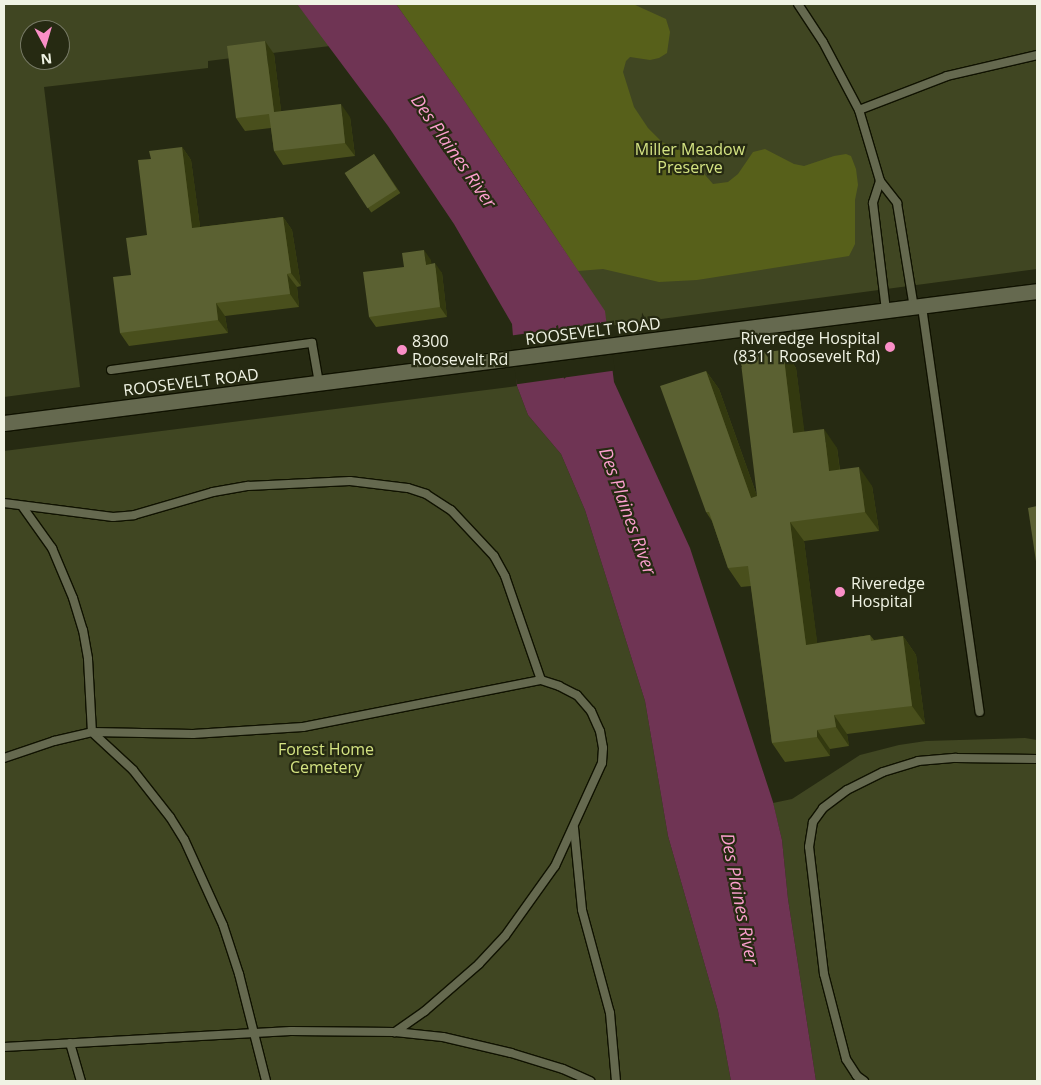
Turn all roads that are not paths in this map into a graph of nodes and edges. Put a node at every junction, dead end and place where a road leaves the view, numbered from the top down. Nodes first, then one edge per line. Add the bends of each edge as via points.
1 (798, 4) edge
2 (1037, 55) edge
3 (860, 110) junction
4 (880, 181) junction
5 (1037, 291) edge
6 (918, 307) junction
7 (886, 311) junction
8 (111, 370) dead end
9 (319, 383) junction
10 (4, 423) edge
11 (4, 502) edge
12 (22, 506) junction
13 (541, 680) junction
14 (980, 712) dead end
15 (92, 732) junction
16 (4, 758) edge
17 (1037, 760) edge
18 (574, 825) junction
19 (253, 1032) junction
20 (395, 1032) junction
21 (70, 1043) junction
22 (4, 1047) edge
23 (81, 1081) edge
24 (266, 1081) edge
25 (590, 1081) edge
26 (616, 1081) edge
27 (864, 1081) edge

1 - 3 lane
2 - 3 lane via 947,76
3 - 4 lane
4 - 6 lane via 897,203
4 - 7 lane via 873,203
5 - 6 main road, ROOSEVELT ROAD
6 - 7 main road, ROOSEVELT ROAD
6 - 14 lane
7 - 9 main road, ROOSEVELT ROAD
8 - 9 lane via 312,343
9 - 10 main road, ROOSEVELT ROAD
11 - 12 lane
12 - 13 lane via 113,517 134,515 213,492 248,486 350,481 408,488 426,494 451,510 494,556 505,576
12 - 15 lane via 52,548 74,598 88,659
13 - 15 lane via 303,727 193,734
13 - 18 lane via 577,695 591,711 600,731 602,763
15 - 16 lane via 54,740
15 - 19 lane via 134,770 184,839 223,925
17 - 27 lane via 956,758 918,761 883,772 847,790 823,808 813,822 809,847 824,974 846,1059
18 - 20 lane via 555,866 505,936 453,988
18 - 26 lane via 582,910 610,1013
19 - 20 lane
19 - 21 lane
19 - 24 lane
20 - 25 lane via 443,1038 511,1053
21 - 22 lane
21 - 23 lane

